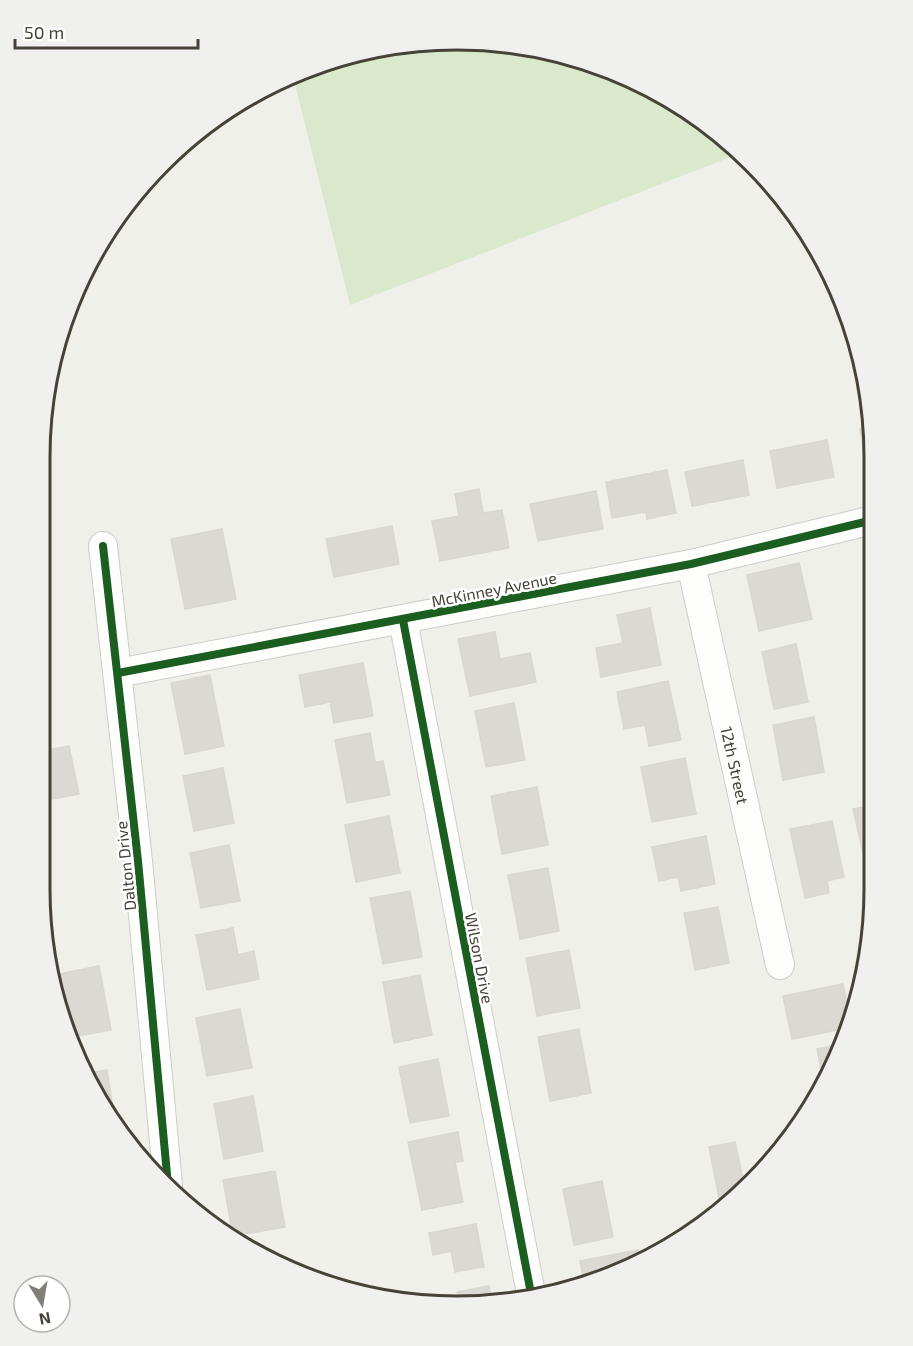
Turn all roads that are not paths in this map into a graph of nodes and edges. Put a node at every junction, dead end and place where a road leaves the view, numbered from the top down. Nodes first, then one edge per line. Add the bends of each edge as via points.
1 (864, 522) edge
2 (103, 546) dead end
3 (691, 564) junction
4 (403, 620) junction
5 (118, 673) junction
6 (780, 965) dead end
7 (167, 1175) edge
8 (530, 1290) edge

1 - 3 street, McKinney Avenue
2 - 5 street, Dalton Drive
3 - 4 street, McKinney Avenue
3 - 6 street, 12th Street
4 - 5 street, McKinney Avenue
4 - 8 street, Wilson Drive
5 - 7 street, Dalton Drive

